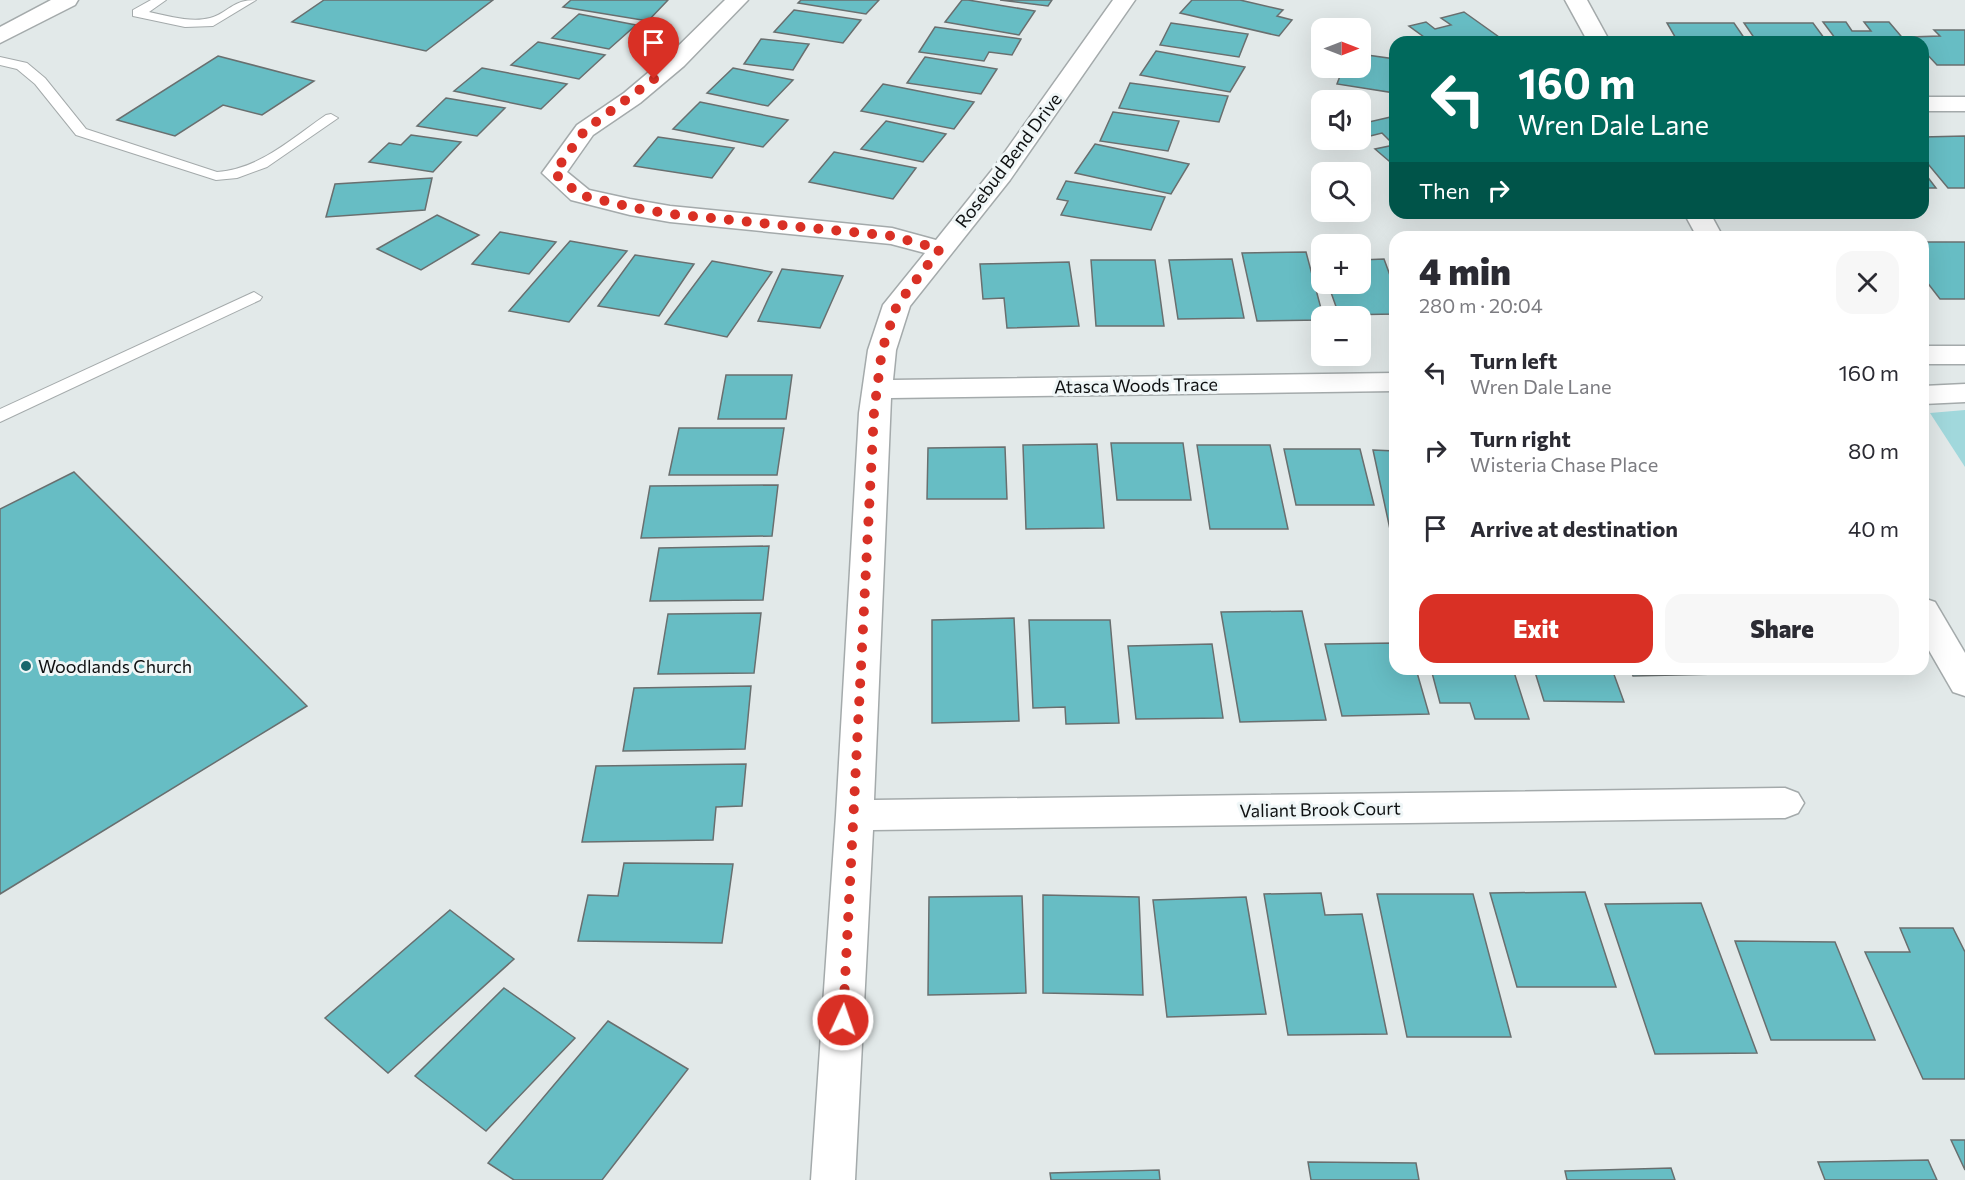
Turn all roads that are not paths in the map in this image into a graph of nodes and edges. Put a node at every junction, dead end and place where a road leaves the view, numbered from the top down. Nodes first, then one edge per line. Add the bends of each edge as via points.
1 (67, 0) edge
2 (160, 0) edge
3 (250, 0) edge
4 (737, 0) edge
5 (1124, 0) edge
6 (1575, 0) edge
7 (0, 36) edge
8 (1596, 36) edge
9 (0, 61) edge
10 (1929, 104) edge
11 (1965, 104) edge
12 (331, 118) dead end
13 (940, 249) junction
14 (254, 297) dead end
15 (1929, 355) edge
16 (1965, 355) edge
17 (1389, 382) edge
18 (877, 389) junction
19 (1965, 393) edge
20 (1929, 395) edge
21 (0, 416) edge
22 (1929, 621) edge
23 (1965, 684) edge
24 (1785, 803) dead end
25 (855, 815) junction
26 (833, 1180) edge

1 - 7 street
2 - 3 lane via 138,13 185,24 213,22
4 - 13 street via 662,73 585,130 554,173 580,195 630,207 892,236
5 - 13 street, Rosebud Bend Drive via 1000,175
6 - 8 street
9 - 12 lane via 22,66 40,81 81,132 216,176 251,171
10 - 11 street
13 - 18 street, Rosebud Bend Drive via 897,305 882,350
14 - 21 lane
15 - 16 street
17 - 18 street, Atasca Woods Trace
18 - 25 street, Rosebud Bend Drive
19 - 20 street
22 - 23 street
24 - 25 street, Valiant Brook Court
25 - 26 street, Rosebud Bend Drive

